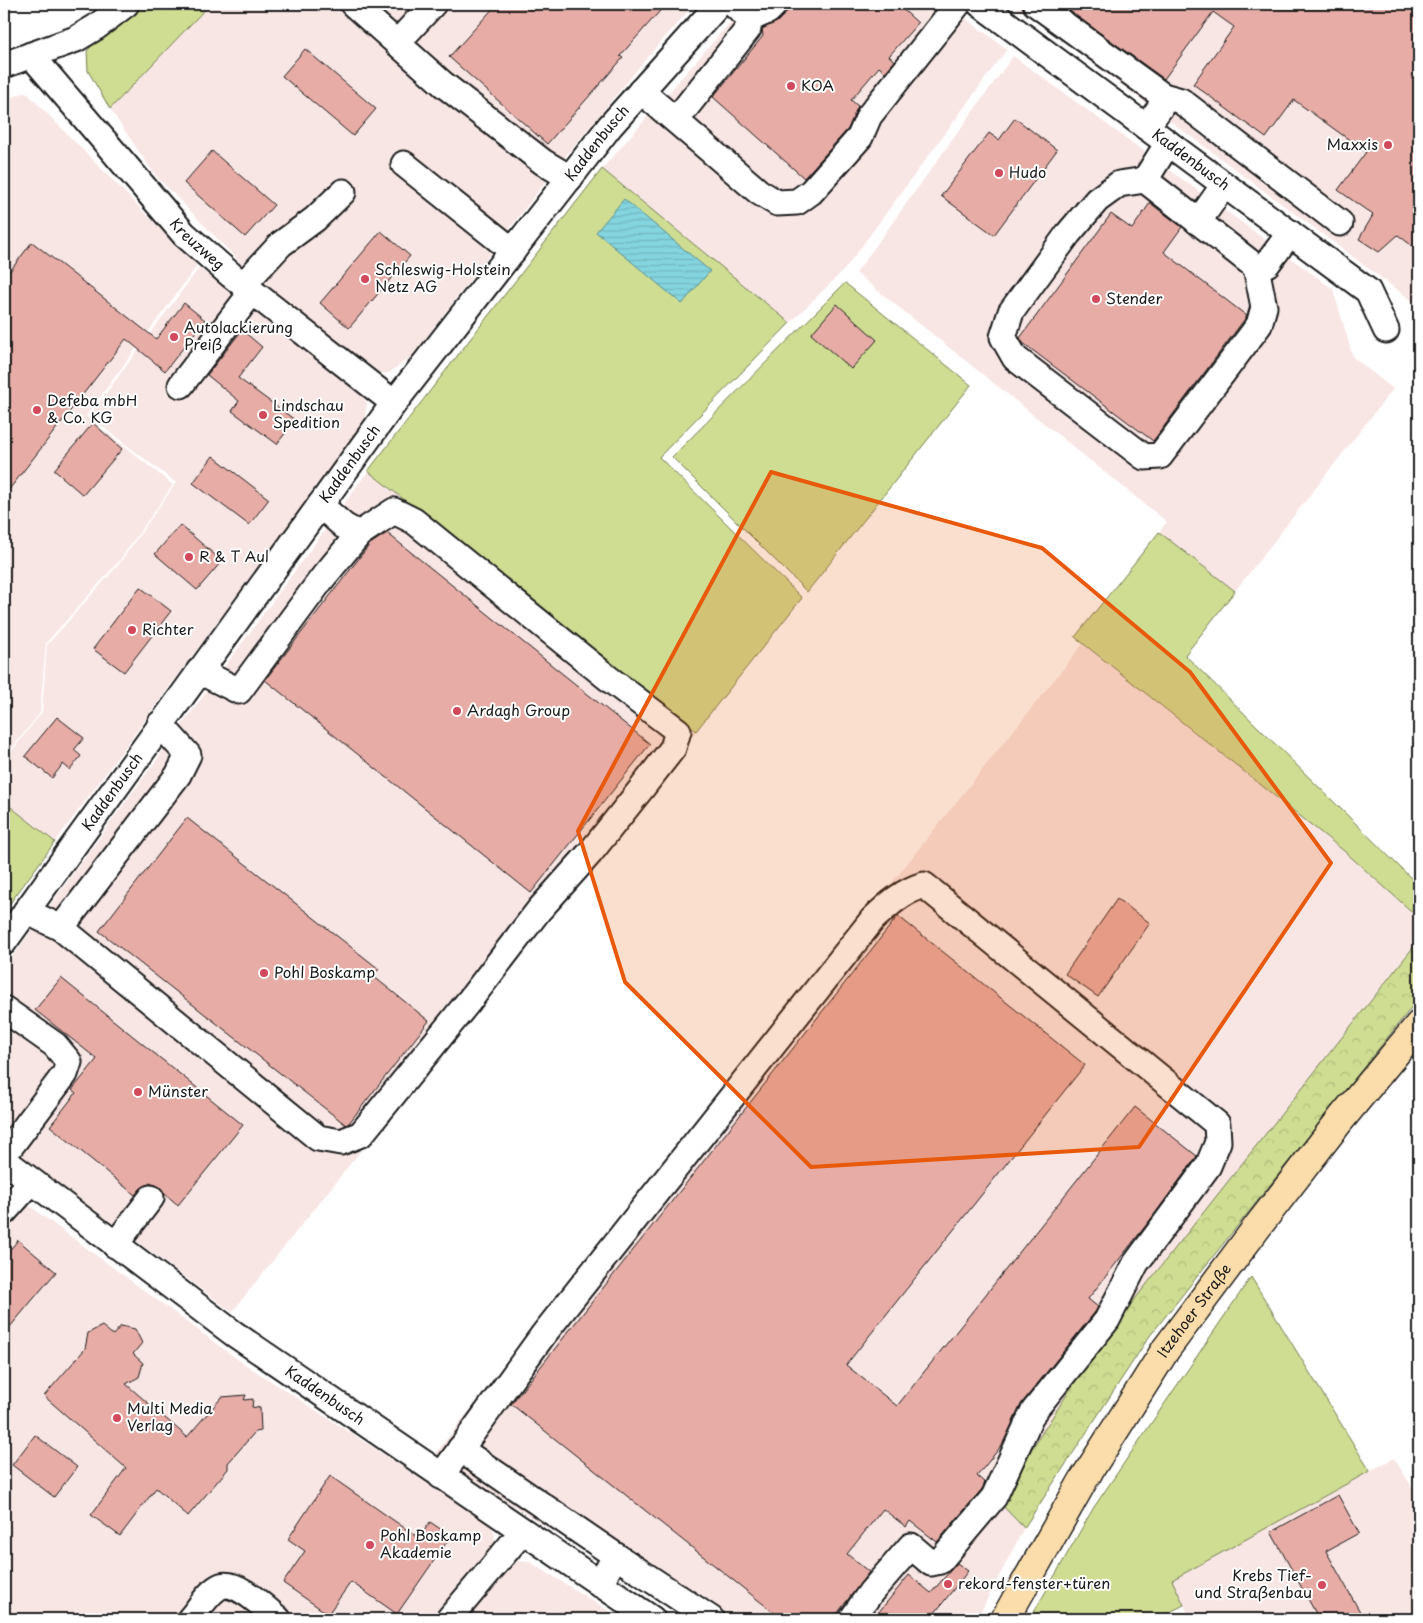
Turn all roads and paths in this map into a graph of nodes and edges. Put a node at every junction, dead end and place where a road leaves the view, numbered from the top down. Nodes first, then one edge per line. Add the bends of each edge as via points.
1 (126, 4) edge
2 (353, 4) edge
3 (433, 4) edge
4 (719, 4) edge
5 (775, 4) edge
6 (958, 4) edge
7 (980, 4) edge
8 (1036, 4) edge
9 (741, 11) edge
10 (397, 43) junction
11 (31, 55) junction
12 (4, 65) edge
13 (641, 91) junction
14 (1163, 96) junction
15 (676, 120) junction
16 (1146, 127) junction
17 (1168, 143) junction
18 (404, 164) dead end
19 (570, 178) junction
20 (1144, 180) junction
21 (1224, 185) junction
22 (343, 192) dead end
23 (1198, 222) junction
24 (1340, 223) dead end
25 (1290, 233) junction
26 (513, 251) junction
27 (1256, 267) junction
28 (248, 289) junction
29 (1386, 330) dead end
30 (180, 385) dead end
31 (394, 403) junction
32 (320, 504) junction
33 (359, 534) junction
34 (198, 671) junction
35 (160, 724) junction
36 (26, 911) junction
37 (61, 928) junction
38 (4, 942) edge
39 (4, 1009) edge
40 (1419, 1025) edge
41 (4, 1155) edge
42 (4, 1160) edge
43 (30, 1182) junction
44 (151, 1198) dead end
45 (4, 1212) edge
46 (115, 1245) junction
47 (460, 1449) junction
48 (441, 1476) junction
49 (522, 1532) junction
50 (616, 1556) junction
51 (599, 1584) junction
52 (190, 1619) edge
53 (278, 1619) edge
54 (449, 1619) edge
55 (652, 1619) edge
56 (711, 1619) edge
57 (852, 1619) edge
58 (1005, 1619) edge

1 - 11 street via 76,40
2 - 10 street
3 - 10 street
4 - 13 street, Kaddenbusch
5 - 9 street via 768,11
6 - 15 street via 869,116 860,137 811,192 797,202 777,203 759,192
7 - 16 street, Kaddenbusch
8 - 14 street
9 - 15 street via 748,29
10 - 19 street via 443,84 543,162
11 - 12 street
11 - 28 street, Kreuzweg via 184,234
13 - 15 street
13 - 19 street, Kaddenbusch
14 - 16 street via 1160,108
14 - 24 street via 1181,100
16 - 17 street, Kaddenbusch
17 - 20 street
17 - 21 street, Kaddenbusch
18 - 26 street
19 - 26 street, Kaddenbusch
20 - 23 street
20 - 27 street via 1119,184 1097,200 1011,312 1003,337 1015,358 1144,457 1160,456 1259,325 1264,307
21 - 23 street
21 - 25 street, Kaddenbusch
22 - 28 street via 315,219 281,244
23 - 27 street
25 - 27 street via 1267,264
25 - 29 street, Kaddenbusch via 1368,291
26 - 31 street, Kaddenbusch
28 - 30 street
28 - 31 street, Kreuzweg
31 - 32 street, Kaddenbusch
32 - 33 street via 344,526
32 - 34 street, Kaddenbusch
33 - 34 street via 239,691
33 - 37 street via 394,511 414,521 678,731 673,748 361,1134 341,1142 318,1138
34 - 35 street, Kaddenbusch
35 - 36 street, Kaddenbusch
35 - 37 street via 188,755 178,775
36 - 37 street
36 - 38 street, Kaddenbusch
39 - 41 street via 55,1045 68,1062 65,1074
40 - 58 main road, Itzehoer Straße via 1311,1157 1166,1349 1084,1479
42 - 43 street, Kaddenbusch
43 - 45 street
43 - 46 street, Kaddenbusch
44 - 46 street
46 - 48 street, Kaddenbusch via 233,1333
47 - 48 street
47 - 50 street
47 - 57 street via 549,1328 873,919 909,889 924,885 1217,1124 1218,1142 1208,1166 1136,1263 1107,1320 1033,1412 994,1497 940,1561 931,1563 911,1546
48 - 49 street, Kaddenbusch
49 - 51 street, Kaddenbusch
49 - 54 street
50 - 51 street
50 - 56 street
51 - 55 street, Kaddenbusch
52 - 53 street via 218,1587 227,1584 241,1590

